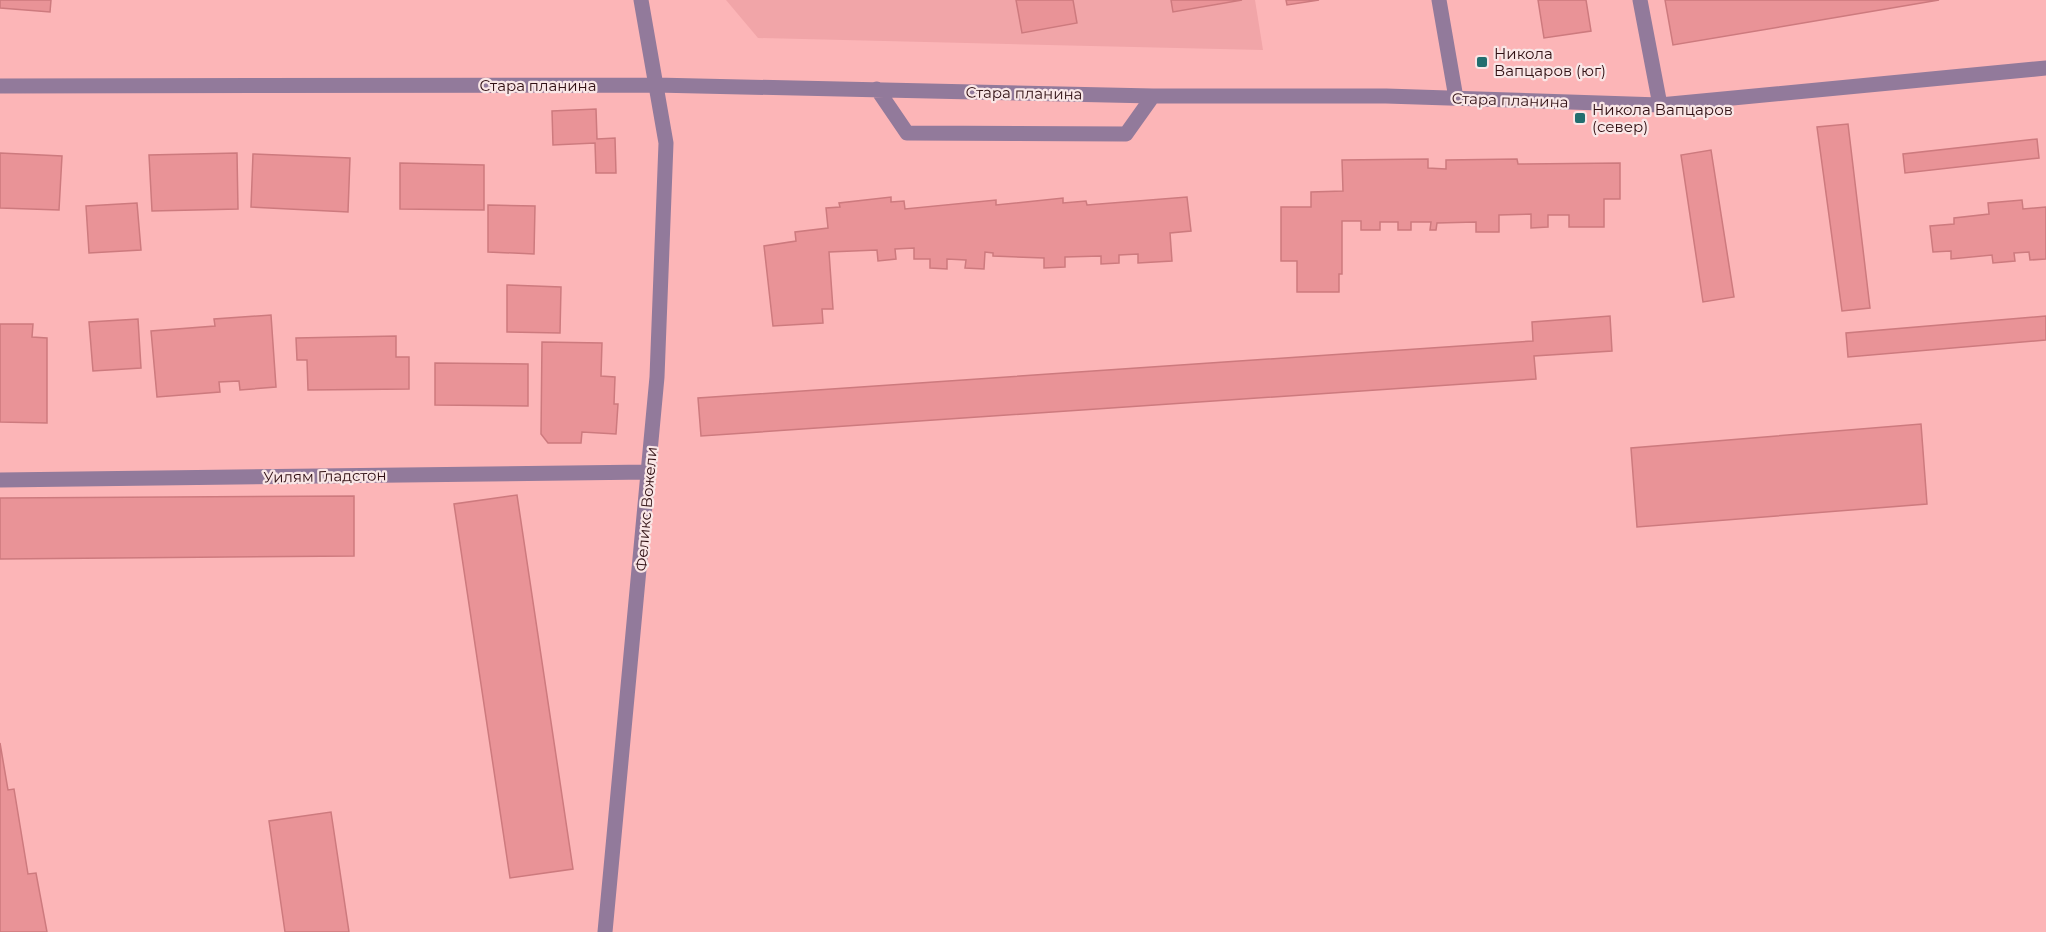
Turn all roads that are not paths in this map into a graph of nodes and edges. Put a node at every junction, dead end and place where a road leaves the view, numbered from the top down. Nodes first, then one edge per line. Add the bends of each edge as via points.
1 (641, 0) edge
2 (1439, 0) edge
3 (1640, 0) edge
4 (2046, 68) edge
5 (655, 85) junction
6 (0, 86) edge
7 (877, 90) junction
8 (1153, 96) junction
9 (1456, 98) junction
10 (1660, 105) junction
11 (649, 472) junction
12 (0, 480) edge
13 (605, 932) edge

1 - 5 street, Феликс Вожели
2 - 9 street
3 - 10 street
4 - 10 street, Стара планина
5 - 6 street, Стара планина
5 - 7 street, Стара планина
5 - 11 street, Феликс Вожели via 666,143 657,377
7 - 8 street, Стара планина
7 - 8 street via 907,134 1126,134
8 - 9 street, Стара планина
9 - 10 street, Стара планина
11 - 12 street, Уилям Гладстон
11 - 13 street, Феликс Вожели

